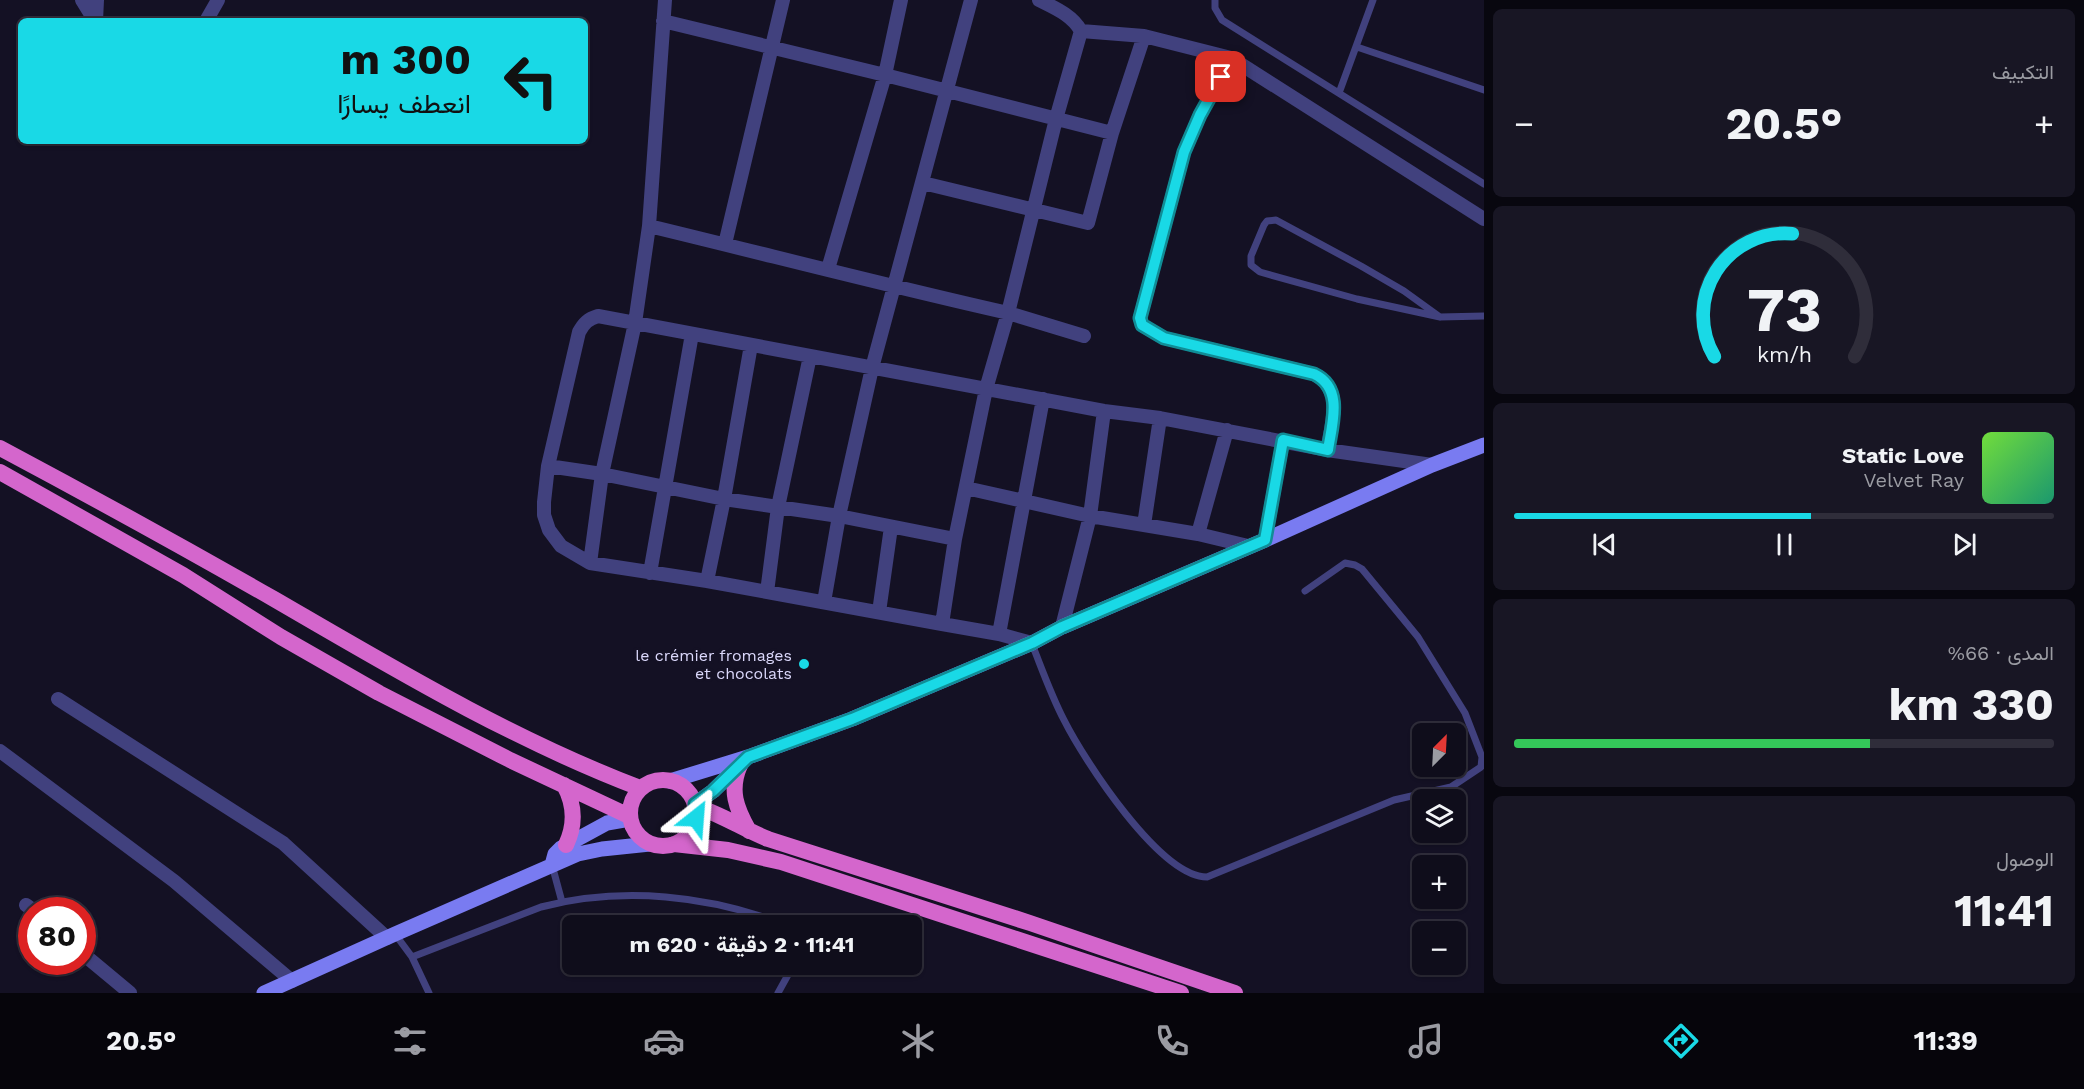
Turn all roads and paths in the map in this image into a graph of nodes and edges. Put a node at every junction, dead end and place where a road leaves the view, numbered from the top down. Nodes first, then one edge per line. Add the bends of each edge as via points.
1 (82, 0) edge
2 (97, 0) edge
3 (218, 0) edge
4 (665, 0) edge
5 (783, 0) edge
6 (901, 0) edge
7 (971, 0) edge
8 (1039, 0) edge
9 (1215, 0) edge
10 (1373, 0) edge
11 (94, 18) edge
12 (96, 18) edge
13 (208, 18) edge
14 (663, 21) junction
15 (1081, 32) junction
16 (1144, 36) junction
17 (1357, 46) junction
18 (774, 47) junction
19 (1231, 58) junction
20 (885, 75) junction
21 (1484, 90) edge
22 (946, 91) junction
23 (1339, 93) junction
24 (1056, 119) junction
25 (1112, 133) junction
26 (923, 183) junction
27 (1484, 184) edge
28 (1034, 209) junction
29 (1484, 219) edge
30 (649, 226) junction
31 (725, 244) junction
32 (828, 269) junction
33 (895, 288) junction
34 (1008, 313) junction
35 (1484, 316) edge
36 (1440, 317) junction
37 (635, 323) junction
38 (692, 334) junction
39 (1084, 336) dead end
40 (751, 345) junction
41 (810, 356) junction
42 (872, 368) junction
43 (986, 389) junction
44 (1043, 399) junction
45 (1104, 411) junction
46 (1160, 418) junction
47 (1227, 430) junction
48 (1283, 440) junction
49 (1484, 445) edge
50 (0, 448) edge
51 (1328, 450) junction
52 (1432, 465) junction
53 (548, 466) junction
54 (0, 472) edge
55 (602, 474) junction
56 (665, 487) junction
57 (966, 488) junction
58 (724, 499) junction
59 (1023, 500) junction
60 (778, 507) junction
61 (839, 516) junction
62 (1090, 516) junction
63 (1144, 525) junction
64 (891, 527) junction
65 (1198, 534) junction
66 (955, 539) junction
67 (1265, 540) junction
68 (1248, 546) junction
69 (591, 563) junction
70 (650, 573) junction
71 (707, 581) junction
72 (1305, 591) dead end
73 (767, 592) junction
74 (824, 602) junction
75 (879, 612) junction
76 (942, 624) junction
77 (1062, 627) junction
78 (999, 634) junction
79 (1032, 643) junction
80 (58, 699) dead end
81 (0, 751) edge
82 (744, 761) junction
83 (670, 781) junction
84 (564, 785) junction
85 (640, 788) junction
86 (695, 805) junction
87 (630, 817) junction
88 (750, 831) junction
89 (650, 844) junction
90 (674, 844) junction
91 (566, 845) junction
92 (552, 866) junction
93 (562, 902) junction
94 (754, 915) edge
95 (391, 936) junction
96 (412, 957) junction
97 (96, 965) edge
98 (788, 975) edge
99 (292, 981) junction
100 (130, 993) edge
101 (264, 993) edge
102 (429, 993) edge
103 (778, 993) edge
104 (1181, 993) edge
105 (1235, 993) edge

1 - 11 street
2 - 12 street
3 - 13 street
4 - 14 street
5 - 18 street
6 - 20 street
7 - 22 street
8 - 15 street via 1076,21
9 - 23 lane via 1222,20
10 - 17 lane
14 - 18 street
14 - 30 street
15 - 16 street
15 - 24 street
16 - 19 street
16 - 25 street
17 - 21 lane
17 - 23 lane
18 - 20 street
18 - 31 street
19 - 29 street
19 - 51 street via 1184,152 1140,318 1142,325 1164,338 1320,377 1334,398
20 - 22 street
20 - 32 street
22 - 24 street
22 - 26 street
23 - 27 lane
24 - 25 street
24 - 28 street
25 - 28 street via 1088,224
26 - 28 street
26 - 33 street
28 - 34 street
30 - 31 street
30 - 37 street
31 - 32 street
32 - 33 street
33 - 34 street
33 - 42 street
34 - 39 street
34 - 43 street
35 - 36 lane
36 - 36 lane via 1260,272 1253,269 1251,256 1264,225 1276,220 1404,291
37 - 38 street
37 - 53 street via 598,316 583,324
37 - 55 street
38 - 40 street
38 - 56 street
40 - 41 street
40 - 58 street
41 - 42 street
41 - 60 street
42 - 43 street
42 - 61 street
43 - 44 street
43 - 57 street
44 - 45 street
44 - 59 street
45 - 46 street
45 - 62 street
46 - 47 street
46 - 63 street
47 - 48 street
47 - 65 street
48 - 51 street
48 - 67 street
49 - 52 main road
50 - 85 highway via 521,737
51 - 52 street
52 - 67 main road
53 - 55 street
53 - 69 street via 544,515 549,530 561,546
54 - 84 highway via 183,575 379,693
55 - 56 street
55 - 69 street
56 - 58 street
56 - 70 street
57 - 59 street
57 - 66 street
58 - 60 street
58 - 71 street
59 - 62 street
59 - 78 street
60 - 61 street
60 - 73 street
61 - 64 street
61 - 74 street
62 - 63 street
62 - 77 street
63 - 65 street
64 - 66 street
64 - 75 street
65 - 68 street
66 - 76 street
67 - 68 main road
68 - 77 main road
69 - 70 street
70 - 71 street
71 - 73 street
72 - 79 lane via 1345,563 1362,569 1418,637 1465,713 1482,762 1451,786 1394,800 1208,877 1191,875 1150,843 1124,813 1064,720
73 - 74 street
74 - 75 street
75 - 76 street
76 - 78 street
77 - 79 main road
78 - 79 street
79 - 82 main road
80 - 95 street via 283,843
81 - 99 street via 174,881
82 - 83 main road
82 - 86 main road
82 - 88 highway via 736,775 734,796
83 - 85 highway via 654,781
83 - 86 highway via 686,789
84 - 87 highway
84 - 91 highway via 573,819
85 - 87 highway via 632,801
86 - 88 highway
86 - 90 highway via 691,831
87 - 89 highway via 637,834
87 - 91 main road via 607,823
88 - 105 highway
89 - 90 highway
89 - 92 main road via 578,854
90 - 104 highway via 782,862
91 - 92 main road via 557,851
92 - 93 lane
92 - 95 main road
93 - 94 lane via 616,895 695,899
93 - 96 lane
95 - 96 lane
95 - 99 main road
96 - 102 lane
97 - 100 street
98 - 103 lane
99 - 101 main road

